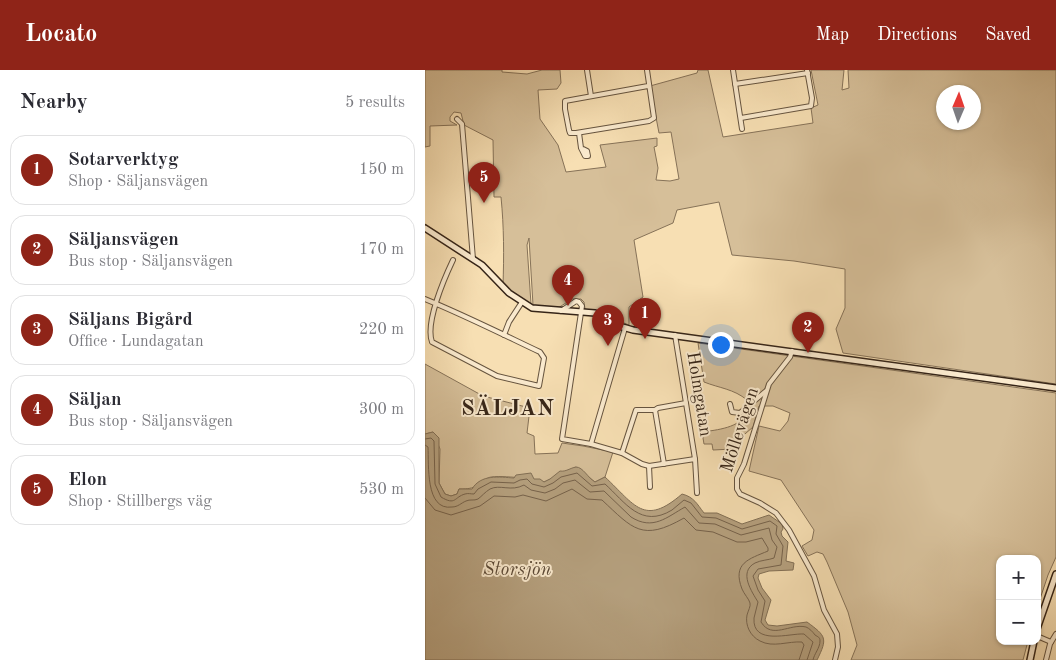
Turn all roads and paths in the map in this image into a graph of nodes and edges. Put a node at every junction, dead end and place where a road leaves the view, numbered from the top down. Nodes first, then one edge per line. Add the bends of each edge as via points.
1 (587, 70) edge
2 (647, 70) edge
3 (733, 70) edge
4 (807, 71) edge
5 (735, 84) junction
6 (649, 86) junction
7 (591, 96) junction
8 (741, 118) junction
9 (457, 119) dead end
10 (742, 128) dead end
11 (579, 133) junction
12 (583, 149) dead end
13 (425, 228) edge
14 (473, 259) junction
15 (453, 260) dead end
16 (425, 299) edge
17 (522, 302) junction
18 (434, 303) junction
19 (561, 311) junction
20 (582, 312) junction
21 (625, 328) junction
22 (504, 335) junction
23 (675, 335) junction
24 (792, 351) junction
25 (1056, 388) edge
26 (767, 391) junction
27 (686, 402) junction
28 (730, 404) dead end
29 (655, 410) junction
30 (591, 444) junction
31 (623, 453) junction
32 (695, 459) junction
33 (664, 464) junction
34 (649, 466) junction
35 (650, 487) dead end
36 (697, 493) dead end
37 (1056, 574) edge
38 (1041, 617) edge
39 (1056, 634) edge
40 (1041, 638) edge
41 (1051, 642) junction
42 (1033, 645) edge
43 (835, 660) edge
44 (1030, 660) edge
45 (1046, 660) edge

1 - 7 street
2 - 6 street
3 - 5 street
4 - 5 street
4 - 8 street via 813,103 809,107
5 - 8 street
6 - 7 street
6 - 11 street via 654,118
7 - 11 street via 565,101 571,133
8 - 10 street
9 - 14 street via 462,124
11 - 12 street
13 - 14 street
14 - 17 street
15 - 18 street
16 - 18 street
17 - 19 street via 535,308
17 - 22 street
18 - 22 street
18 - 22 street via 428,336 431,342 497,376 539,386 544,358 540,352
19 - 20 street
19 - 20 street via 578,301 583,306
20 - 21 street via 595,313
20 - 30 street via 561,437 566,441
21 - 23 street
21 - 30 street
23 - 24 street
23 - 27 street, Holmgatan
24 - 25 street
24 - 26 street, Möllevägen
26 - 28 street via 739,413 733,412
26 - 43 street, Möllevägen via 737,478 737,489 740,494 772,510 786,525 814,576 824,610 837,634
27 - 29 street
27 - 32 street, Holmgatan
29 - 31 street via 635,411
29 - 33 street
30 - 31 street
31 - 34 street
32 - 33 street
32 - 36 street, Holmgatan
33 - 34 street
34 - 35 street
37 - 38 street
39 - 41 street
40 - 41 street
41 - 45 street
42 - 44 street

